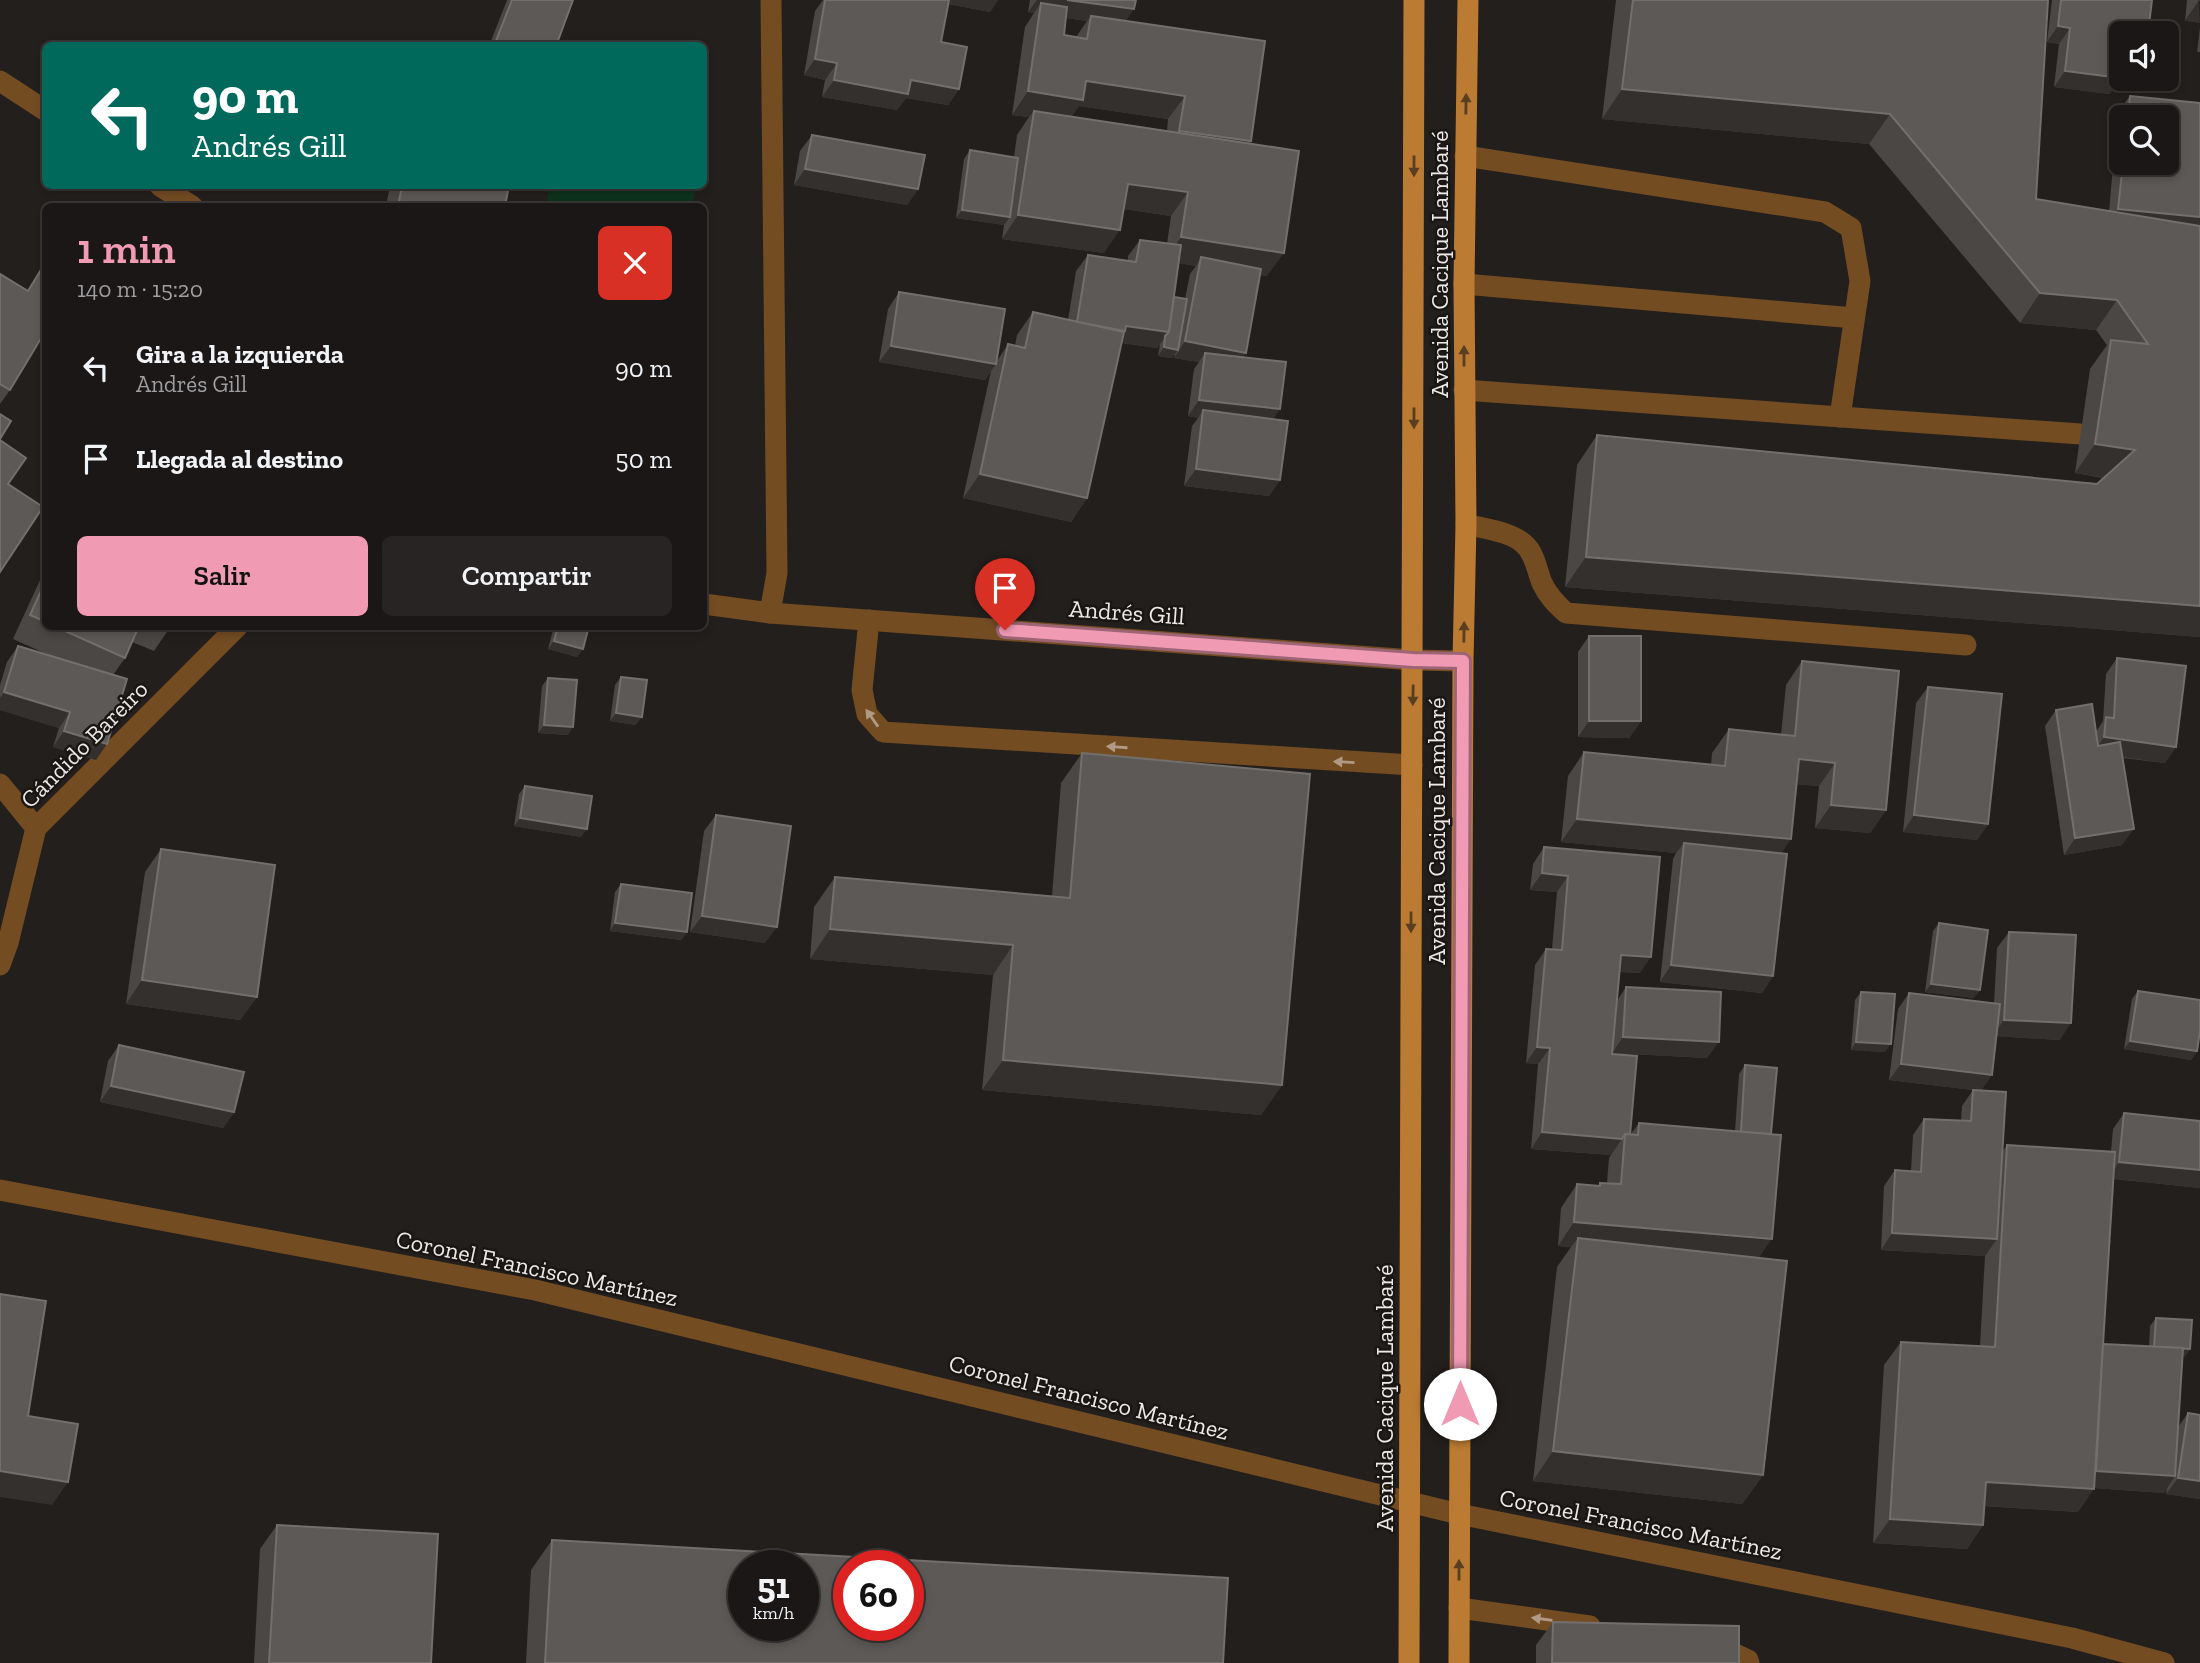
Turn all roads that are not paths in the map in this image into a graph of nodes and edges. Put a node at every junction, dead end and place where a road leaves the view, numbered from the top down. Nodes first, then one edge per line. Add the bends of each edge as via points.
1 (771, 0) edge
2 (1414, 0) edge
3 (1468, 0) edge
4 (0, 81) edge
5 (42, 108) edge
6 (1465, 156) junction
7 (165, 189) edge
8 (187, 203) edge
9 (1464, 284) junction
10 (1854, 318) junction
11 (1464, 390) junction
12 (1840, 417) junction
13 (2080, 434) dead end
14 (1466, 524) junction
15 (707, 604) edge
16 (770, 613) junction
17 (869, 620) junction
18 (234, 630) edge
19 (1966, 645) dead end
20 (1413, 660) junction
21 (1463, 661) junction
22 (1412, 765) junction
23 (0, 784) edge
24 (36, 828) junction
25 (0, 965) edge
26 (0, 1190) edge
27 (1409, 1501) junction
28 (1459, 1514) junction
29 (1459, 1608) junction
30 (1605, 1628) edge
31 (1698, 1641) edge
32 (1409, 1663) edge
33 (1458, 1663) edge
34 (1749, 1663) edge
35 (2164, 1663) edge

1 - 16 street via 777,573
2 -> 20 main road, Avenida Cacique Lambaré
6 -> 3 main road, Avenida Cacique Lambaré
4 - 5 street
6 - 9 main road, Avenida Cacique Lambaré
6 - 10 street via 1825,212 1851,228 1860,281
7 - 8 street
9 - 10 street
11 -> 9 main road, Avenida Cacique Lambaré
10 - 12 street
11 - 12 street
11 - 14 main road, Avenida Cacique Lambaré
12 - 13 street
14 - 19 street via 1525,544 1551,600 1566,613
21 -> 14 main road, Avenida Cacique Lambaré
15 - 16 street, Andrés Gill
16 - 17 street, Andrés Gill
17 - 20 street, Andrés Gill
22 -> 17 street via 883,732 867,714 862,690
18 - 24 street, Cándido Bareiro
20 - 21 street, Andrés Gill
20 -> 22 main road, Avenida Cacique Lambaré
21 - 28 main road, Avenida Cacique Lambaré
22 -> 27 main road, Avenida Cacique Lambaré
23 - 24 street
24 - 25 street, Cándido Bareiro
26 - 27 street, Coronel Francisco Martínez via 535,1290
27 - 28 street, Coronel Francisco Martínez
27 - 32 main road, Avenida Cacique Lambaré
29 -> 28 main road, Avenida Cacique Lambaré
28 - 35 street, Coronel Francisco Martínez via 2072,1638
30 -> 29 street
29 - 33 main road, Avenida Cacique Lambaré
31 - 34 street via 1712,1643

